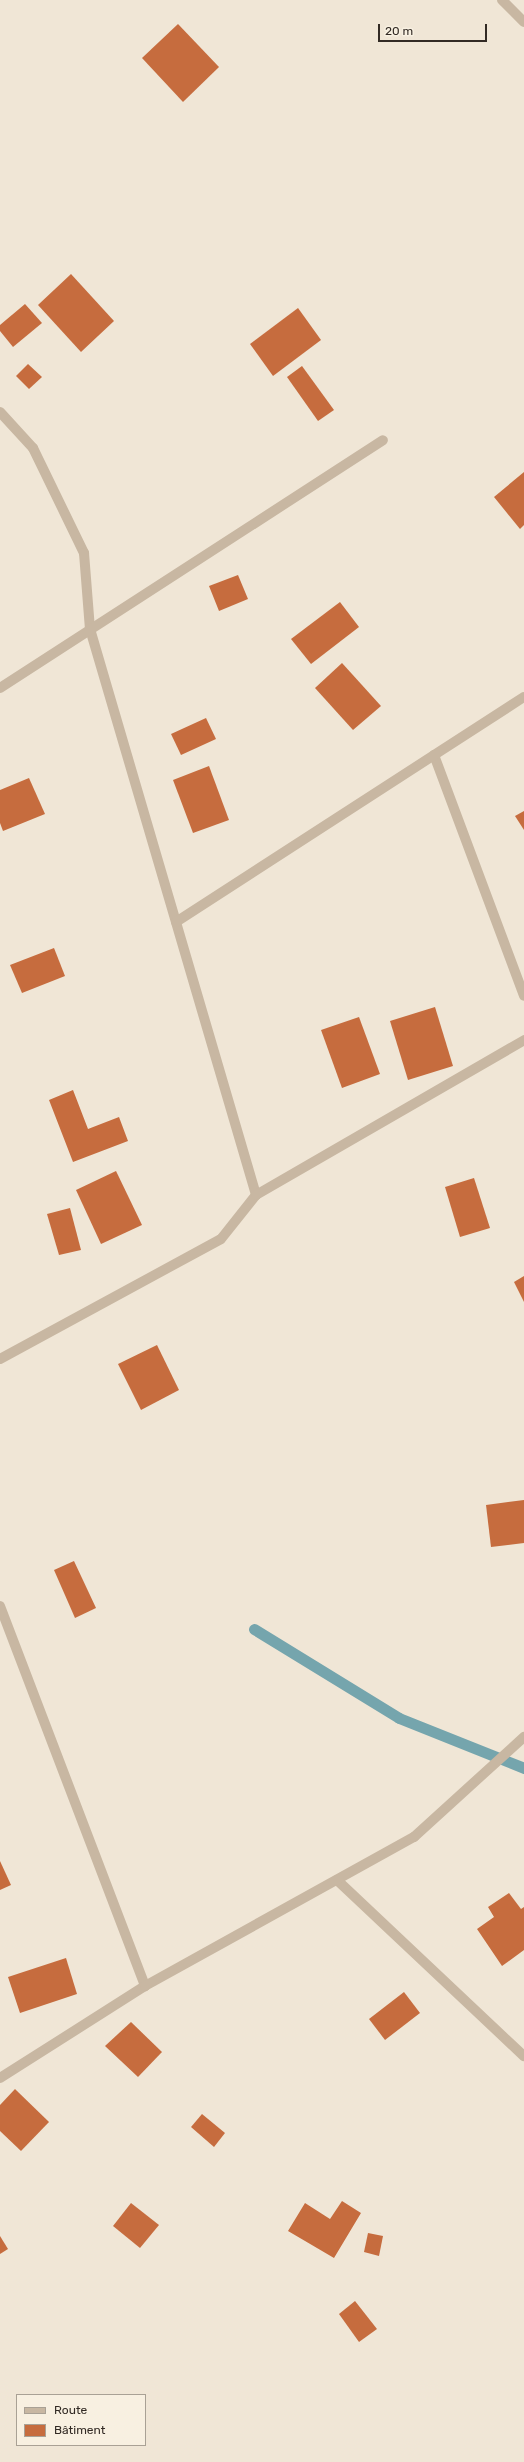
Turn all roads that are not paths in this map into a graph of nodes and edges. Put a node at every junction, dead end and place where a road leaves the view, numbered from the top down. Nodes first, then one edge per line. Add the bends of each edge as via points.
1 (502, 0) edge
2 (524, 22) edge
3 (0, 412) edge
4 (383, 440) dead end
5 (90, 630) junction
6 (0, 688) edge
7 (524, 697) edge
8 (434, 755) junction
9 (176, 922) junction
10 (524, 996) edge
11 (524, 1040) edge
12 (256, 1195) junction
13 (0, 1359) edge
14 (0, 1606) edge
15 (524, 1737) edge
16 (336, 1880) junction
17 (145, 1986) junction
18 (524, 2056) edge
19 (0, 2078) edge

1 - 2 street
3 - 5 street via 33,448 84,553
4 - 5 street
5 - 6 street
5 - 9 street
7 - 8 street
8 - 9 street
8 - 10 street
9 - 12 street
11 - 12 street
12 - 13 street via 221,1239
14 - 17 street
15 - 16 street via 414,1837
16 - 17 street
16 - 18 street
17 - 19 street

